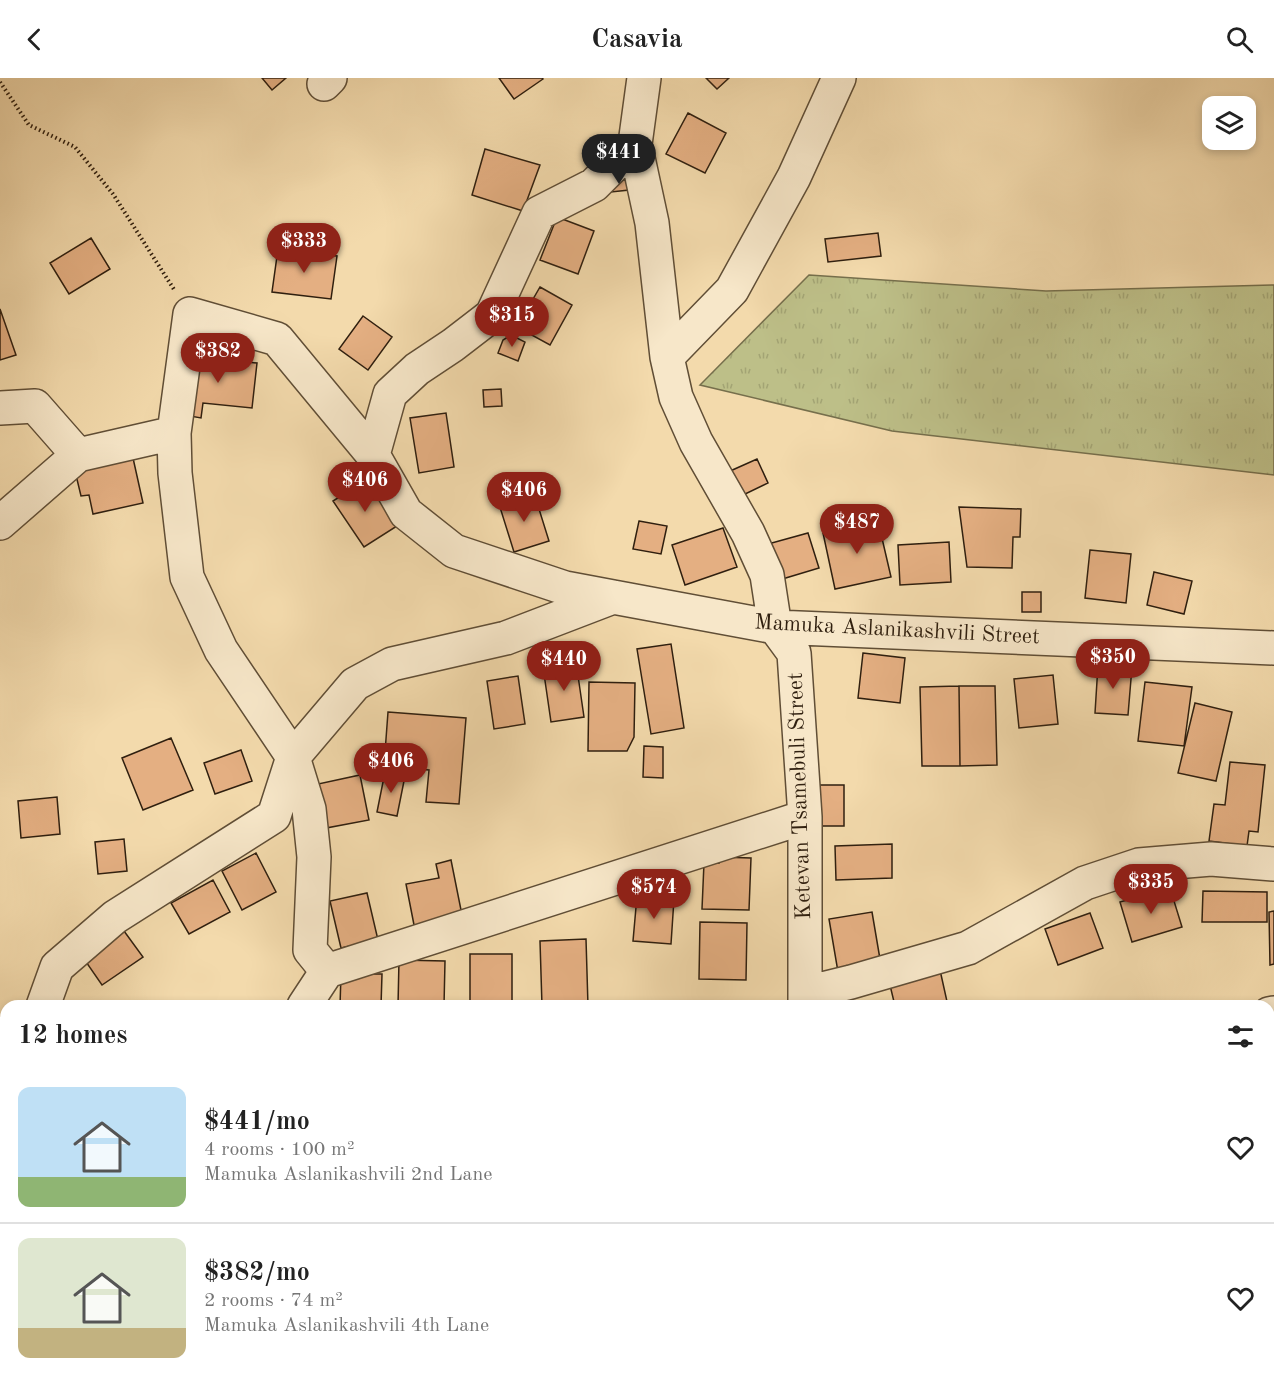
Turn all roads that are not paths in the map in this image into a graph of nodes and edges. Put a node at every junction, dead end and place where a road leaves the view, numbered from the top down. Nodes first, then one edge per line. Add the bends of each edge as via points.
1 (644, 78) edge
2 (839, 78) edge
3 (635, 144) junction
4 (667, 357) junction
5 (0, 408) edge
6 (174, 433) junction
7 (78, 455) junction
8 (373, 455) junction
9 (0, 523) edge
10 (613, 597) junction
11 (775, 627) junction
12 (1274, 648) edge
13 (293, 757) junction
14 (805, 817) junction
15 (1274, 864) edge
16 (327, 971) junction
17 (44, 1000) edge
18 (308, 1000) edge
19 (805, 1000) edge

1 - 3 street, Ketevan Tsamebuli Street
2 - 4 street via 794,177 732,290
3 - 4 street, Ketevan Tsamebuli Street via 652,223
3 - 8 street via 594,185 539,213 492,315 417,369 390,394
4 - 11 street, Ketevan Tsamebuli Street via 676,397 696,442 748,533 766,575
5 - 7 street via 35,406
6 - 7 street
6 - 8 street, Mamuka Aslanikashvili Street via 190,314 277,339
6 - 13 street via 187,577 221,650
7 - 9 street
8 - 10 street, Mamuka Aslanikashvili Street via 406,513 454,551 565,588
10 - 11 street, Mamuka Aslanikashvili Street
10 - 13 street via 506,639 392,664 355,684
11 - 12 street, Mamuka Aslanikashvili Street
11 - 14 street, Ketevan Tsamebuli Street via 794,653
13 - 16 street via 309,809 314,857 310,950
13 - 17 street via 274,816 115,917 57,967
14 - 16 street
14 - 19 street, Ketevan Tsamebuli Street
15 - 19 street via 1211,859 1139,865 1085,883 968,948 851,982
16 - 18 street

